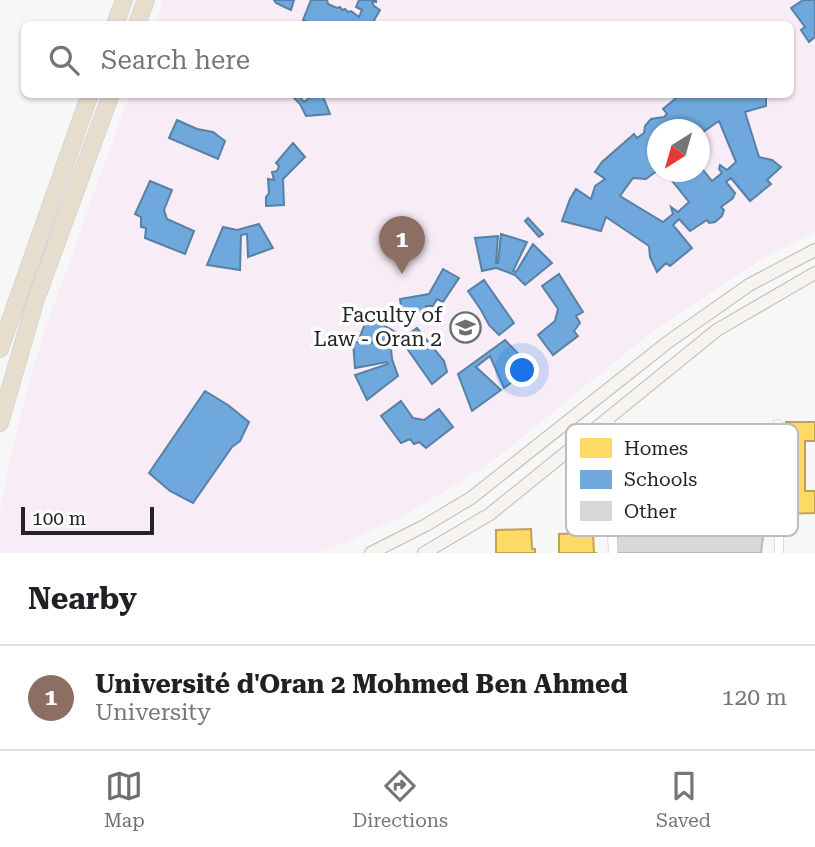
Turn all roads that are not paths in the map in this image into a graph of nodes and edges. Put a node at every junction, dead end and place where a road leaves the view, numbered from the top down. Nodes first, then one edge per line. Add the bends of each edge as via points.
1 (124, 0) edge
2 (146, 0) edge
3 (116, 21) edge
4 (138, 21) edge
5 (89, 98) edge
6 (110, 98) edge
7 (815, 250) edge
8 (815, 273) edge
9 (0, 349) edge
10 (610, 418) junction
11 (0, 423) edge
12 (602, 424) edge
13 (610, 424) edge
14 (566, 453) edge
15 (371, 553) edge
16 (424, 553) edge

1 - 3 highway
2 - 4 highway
5 - 9 highway
6 - 11 highway via 35,302
7 - 15 main road via 749,285 668,342 471,498
8 - 10 main road via 717,330
10 - 12 main road
10 - 13 street
14 - 16 main road via 490,514

